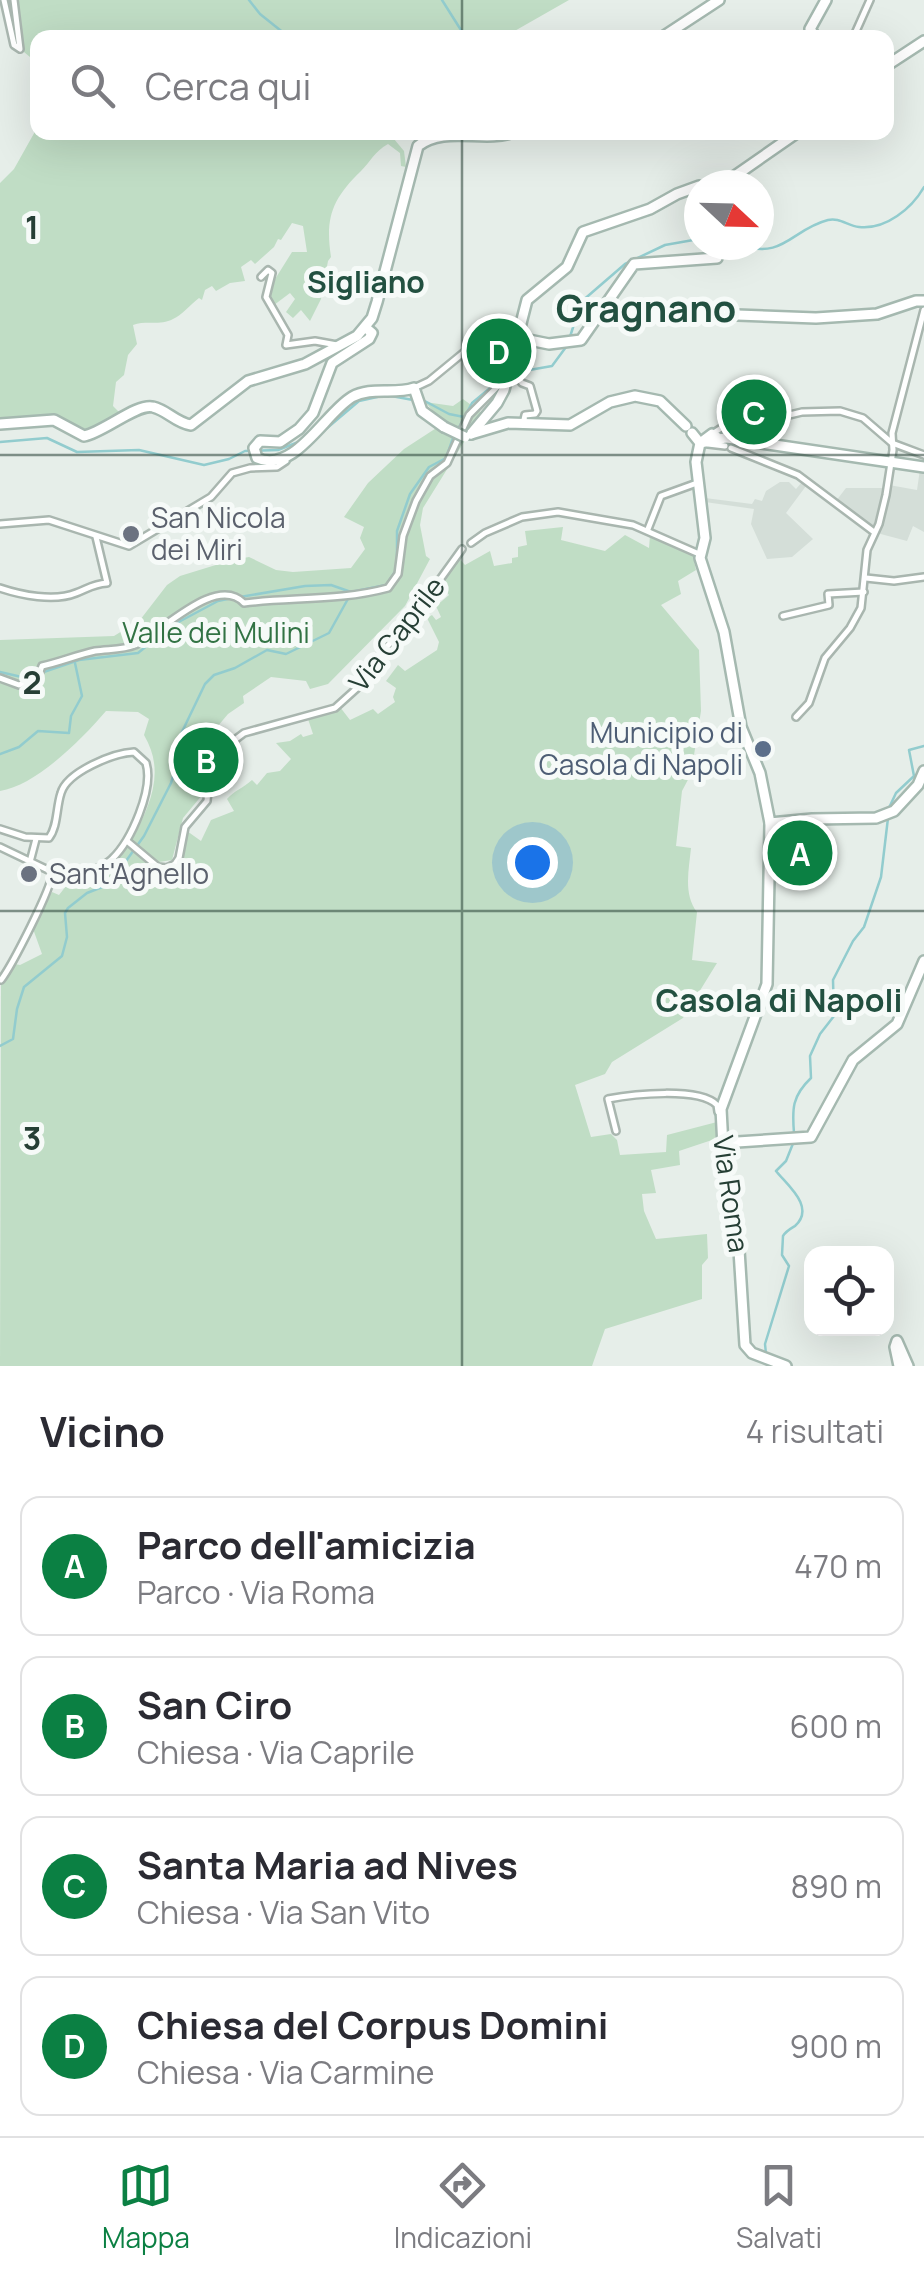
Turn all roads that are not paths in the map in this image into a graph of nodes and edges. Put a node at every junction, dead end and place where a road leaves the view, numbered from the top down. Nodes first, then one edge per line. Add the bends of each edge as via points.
1 (4, 0) edge
2 (14, 0) edge
3 (719, 0) edge
4 (826, 0) edge
5 (870, 0) edge
6 (673, 30) edge
7 (811, 30) edge
8 (857, 30) edge
9 (923, 44) edge
10 (894, 60) edge
11 (432, 140) edge
12 (788, 140) edge
13 (749, 170) edge
14 (684, 193) edge
15 (684, 256) edge
16 (261, 276) dead end
17 (924, 301) edge
18 (602, 310) junction
19 (924, 310) edge
20 (366, 328) junction
21 (520, 334) junction
22 (337, 345) junction
23 (505, 373) junction
24 (414, 391) junction
25 (0, 424) edge
26 (524, 424) junction
27 (732, 424) junction
28 (482, 425) junction
29 (720, 441) junction
30 (892, 443) junction
31 (290, 454) junction
32 (924, 456) edge
33 (892, 462) junction
34 (924, 467) edge
35 (700, 482) junction
36 (0, 524) edge
37 (648, 530) junction
38 (874, 532) junction
39 (96, 537) junction
40 (470, 543) dead end
41 (462, 550) dead end
42 (699, 554) junction
43 (924, 576) edge
44 (866, 578) junction
45 (0, 588) edge
46 (864, 592) junction
47 (783, 616) dead end
48 (0, 678) edge
49 (796, 717) dead end
50 (924, 771) edge
51 (770, 823) junction
52 (0, 829) edge
53 (36, 839) junction
54 (129, 843) junction
55 (0, 847) edge
56 (30, 862) junction
57 (52, 872) junction
58 (924, 962) edge
59 (1, 979) edge
60 (721, 1119) junction
61 (616, 1131) dead end
62 (722, 1143) junction
63 (780, 1364) edge
64 (898, 1366) edge
65 (908, 1366) edge

1 - 2 street via 20,49
3 - 6 street
4 - 7 street
5 - 8 street
9 - 10 street
11 - 20 street via 418,146
12 - 13 street
14 - 21 street via 583,232 567,266 527,300
15 - 18 street via 634,264
16 - 22 street via 272,273 266,297 288,335 286,345
17 - 18 street via 835,317
18 - 21 street via 584,338 549,344
19 - 30 street
20 - 22 street
20 - 31 street via 369,340 332,363 306,421 284,441 260,441 255,452 266,462
21 - 23 street
21 - 24 street via 475,356 468,348
22 - 25 street via 305,364 248,381 191,424 152,406 84,436 54,420
23 - 26 street via 532,389 538,410 524,416
23 - 28 street
23 - 48 street via 469,415 447,463 416,501 398,574 388,588 244,603 219,592 136,645 42,666 16,685
24 - 28 street, bridge via 420,408 444,427 468,435
24 - 31 street via 352,398
26 - 28 street
26 - 29 street via 570,425 634,396 660,401 689,429
27 - 29 street
27 - 29 street
27 - 30 street via 830,410 869,421
29 - 33 street
29 - 35 street via 696,462
29 - 38 street via 798,475
30 - 32 street
30 - 33 street
31 - 39 street via 277,467 232,473 208,500 130,546
33 - 34 street
33 - 38 street
35 - 37 street via 661,496
35 - 42 street via 705,538
36 - 39 street via 49,520
37 - 40 street via 543,512
37 - 42 street
38 - 44 street
39 - 45 street via 108,583 38,597
41 - 54 street, Via Caprile via 366,680 335,708 244,732 220,749 210,768 207,802 185,827 179,858 167,868
42 - 51 street, Via Roma
43 - 44 street
44 - 46 street
46 - 47 street via 828,594 828,605
46 - 49 street via 861,608 825,658
50 - 51 street via 894,811 882,816
51 - 60 street, Via Roma via 768,984
52 - 53 street
53 - 54 street via 52,836 68,780 128,752 146,763 149,780
53 - 56 street
54 - 57 street via 110,862 69,880
55 - 56 street
56 - 57 street
57 - 59 street via 53,882
58 - 62 street via 897,1024 853,1060 806,1139
60 - 61 street via 708,1098 638,1095 608,1099
60 - 62 street, Via Roma
62 - 63 street, Via Roma via 740,1250 745,1345
64 - 65 street via 898,1341

